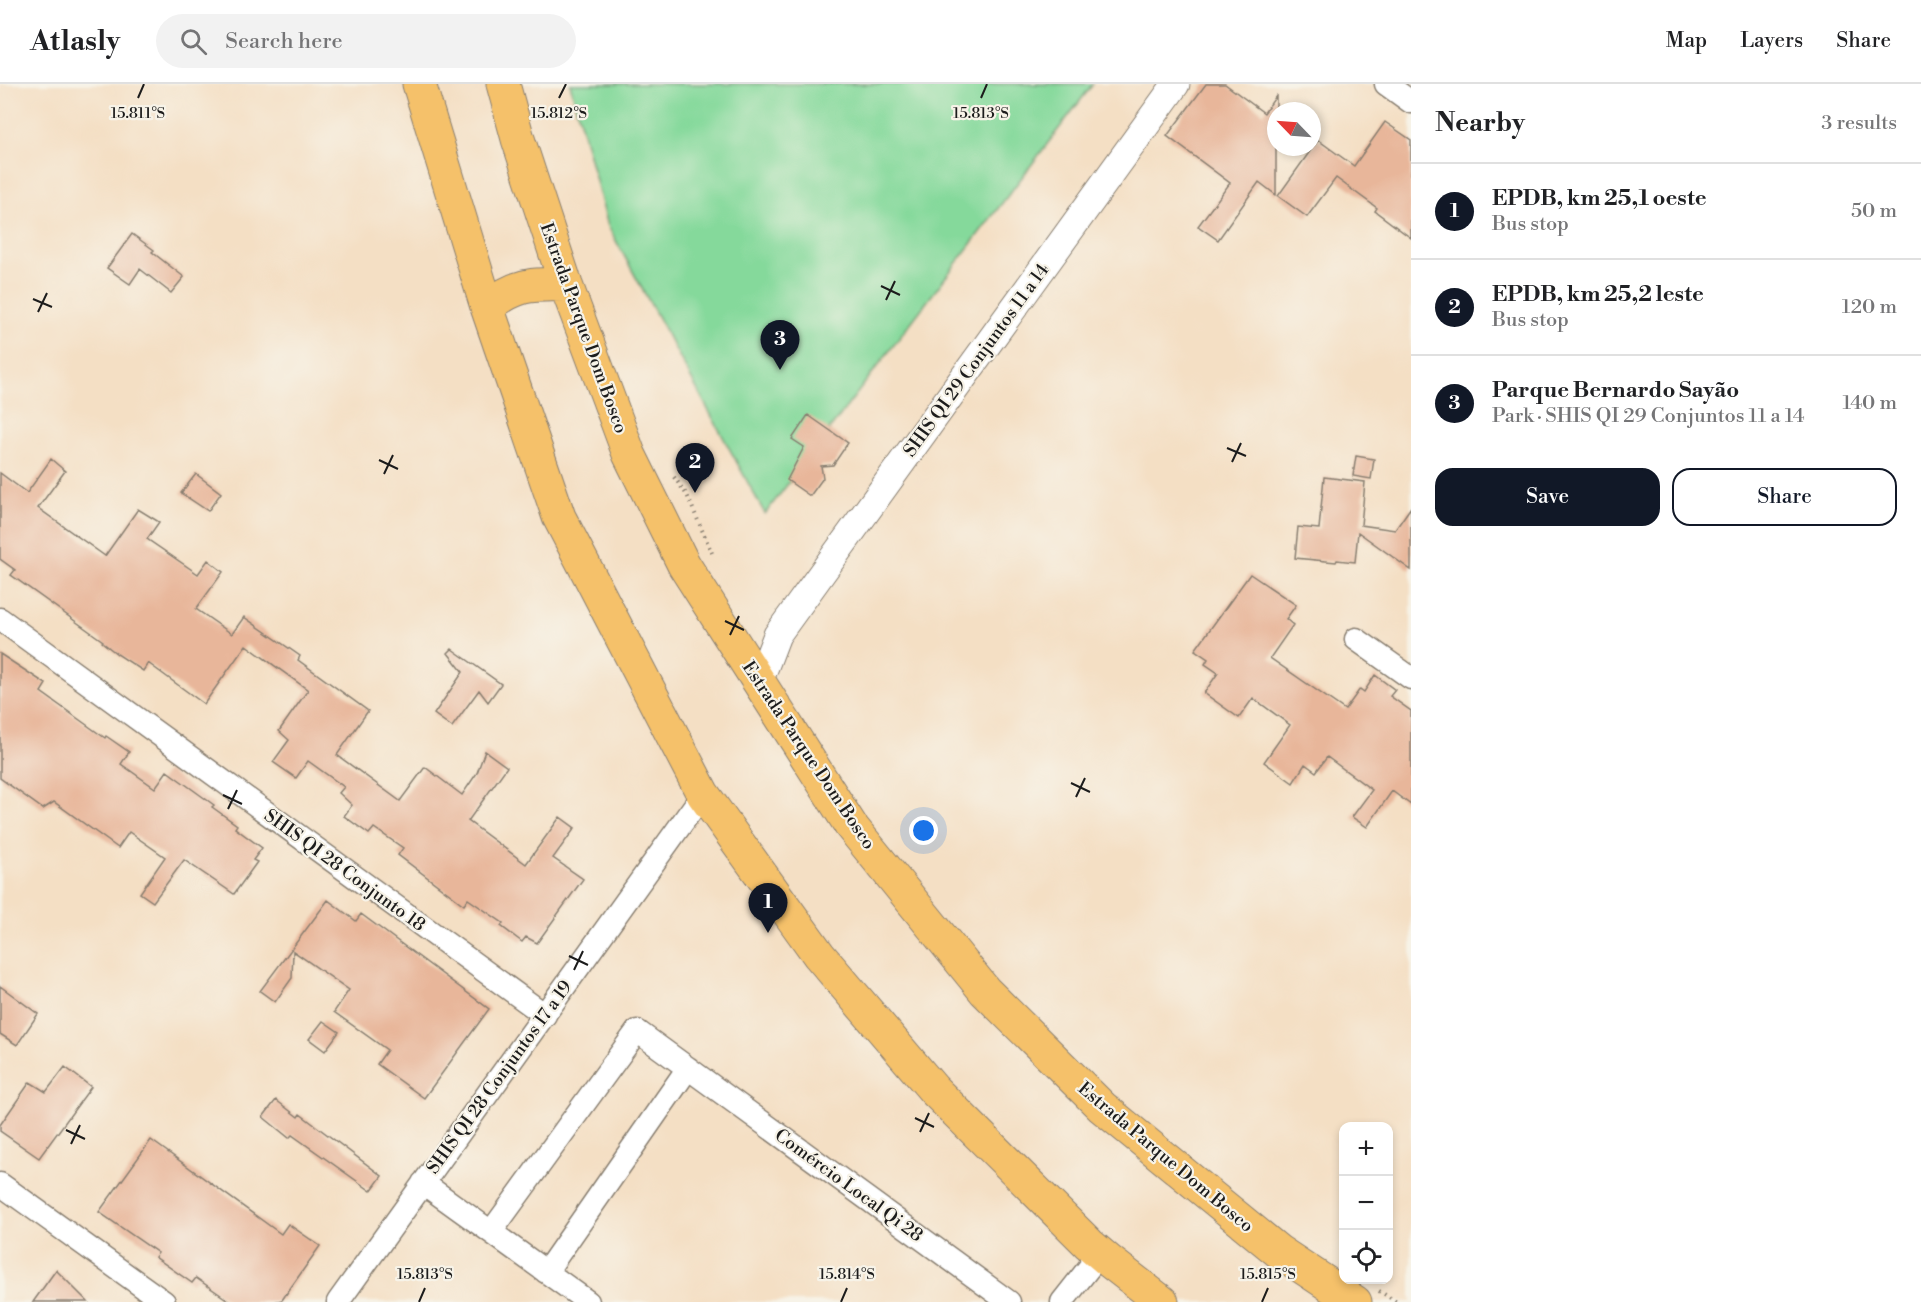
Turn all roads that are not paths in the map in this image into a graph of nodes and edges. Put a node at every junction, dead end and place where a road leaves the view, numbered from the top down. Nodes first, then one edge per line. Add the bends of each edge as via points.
1 (419, 84) edge
2 (503, 84) edge
3 (1176, 84) edge
4 (1386, 84) edge
5 (1411, 102) edge
6 (566, 285) junction
7 (487, 307) junction
8 (0, 619) edge
9 (777, 635) junction
10 (1356, 639) dead end
11 (737, 646) junction
12 (1411, 678) edge
13 (759, 682) junction
14 (703, 794) junction
15 (545, 1015) junction
16 (688, 1068) junction
17 (423, 1183) junction
18 (0, 1184) edge
19 (491, 1232) junction
20 (1097, 1256) junction
21 (546, 1272) junction
22 (164, 1302) edge
23 (338, 1302) edge
24 (588, 1302) edge
25 (1009, 1302) edge
26 (1062, 1302) edge
27 (1162, 1302) edge
28 (1355, 1302) edge

1 - 7 main road
2 - 6 main road, Estrada Parque Dom Bosco
3 - 9 street, SHIS QI 29 Conjuntos 11 a 14
4 - 5 street
6 - 7 main road via 515,288
6 - 11 main road, Estrada Parque Dom Bosco via 629,454 684,565
7 - 14 main road via 559,517
8 - 15 street, SHIS QI 28 Conjunto 18
9 - 11 street
9 - 13 street, SHIS QI 29 Conjuntos 11 a 14
10 - 12 street
11 - 13 main road, Estrada Parque Dom Bosco
13 - 28 main road, Estrada Parque Dom Bosco via 851,826 986,991 1102,1107 1278,1251
14 - 15 street, SHIS QI 28 Conjuntos 17 a 19
14 - 20 main road via 819,955 934,1090
15 - 17 street, SHIS QI 28 Conjuntos 17 a 19
16 - 19 street, Comércio Local Qi 28 via 637,1031
16 - 21 street
16 - 25 street, Comércio Local Qi 28
17 - 19 street
17 - 23 street, SHIS QI 28 Conjuntos 17 a 19
18 - 22 street
19 - 21 street
20 - 26 street
20 - 27 main road
21 - 24 street

